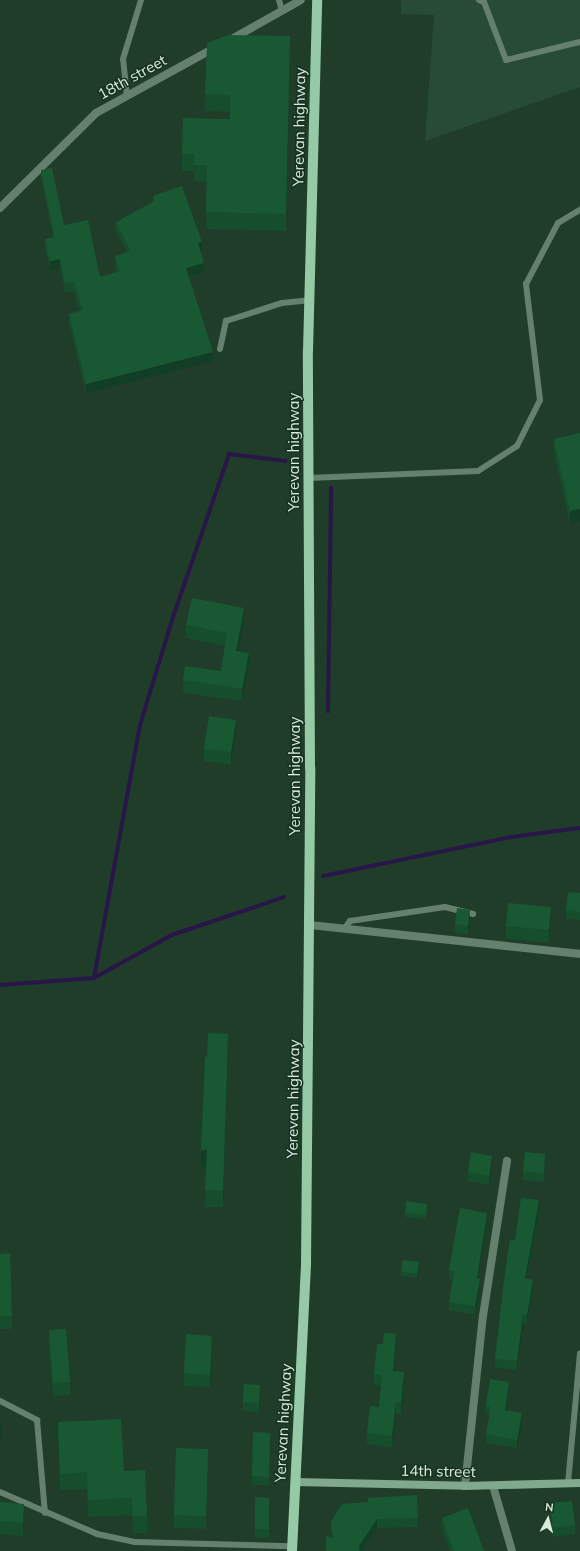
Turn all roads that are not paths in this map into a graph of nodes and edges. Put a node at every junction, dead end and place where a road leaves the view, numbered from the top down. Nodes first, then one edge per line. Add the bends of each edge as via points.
1 (141, 0) edge
2 (279, 0) edge
3 (301, 0) edge
4 (317, 0) edge
5 (482, 1) edge
6 (282, 11) junction
7 (580, 42) edge
8 (127, 96) junction
9 (0, 208) edge
10 (580, 210) edge
11 (309, 300) junction
12 (220, 349) dead end
13 (309, 478) junction
14 (473, 914) dead end
15 (310, 925) junction
16 (344, 929) junction
17 (580, 954) edge
18 (507, 1161) dead end
19 (580, 1354) edge
20 (0, 1401) edge
21 (295, 1482) junction
22 (568, 1483) junction
23 (580, 1483) edge
24 (465, 1486) junction
25 (493, 1486) junction
26 (0, 1492) edge
27 (44, 1513) junction
28 (292, 1548) edge
29 (512, 1551) edge

1 - 8 lane via 123,59
2 - 6 lane
3 - 6 street, 18th street
4 - 11 main road, Yerevan highway
5 - 7 lane via 506,60
6 - 8 street, 18th street
8 - 9 street, 18th street via 96,112
10 - 13 lane via 558,223 526,284 540,400 517,446 478,471
11 - 12 lane via 282,303 226,321
11 - 13 main road, Yerevan highway
13 - 15 main road, Yerevan highway
14 - 16 lane via 445,907 350,921
15 - 16 street
15 - 21 main road, Yerevan highway via 306,1265
16 - 17 street
18 - 24 street via 483,1316
19 - 22 lane
20 - 27 lane via 37,1420
21 - 24 street, 14th street
21 - 28 main road, Yerevan highway
22 - 23 street, 14th street
22 - 25 street, 14th street
24 - 25 street, 14th street
25 - 29 street
26 - 27 lane
27 - 28 lane via 96,1534 134,1542

